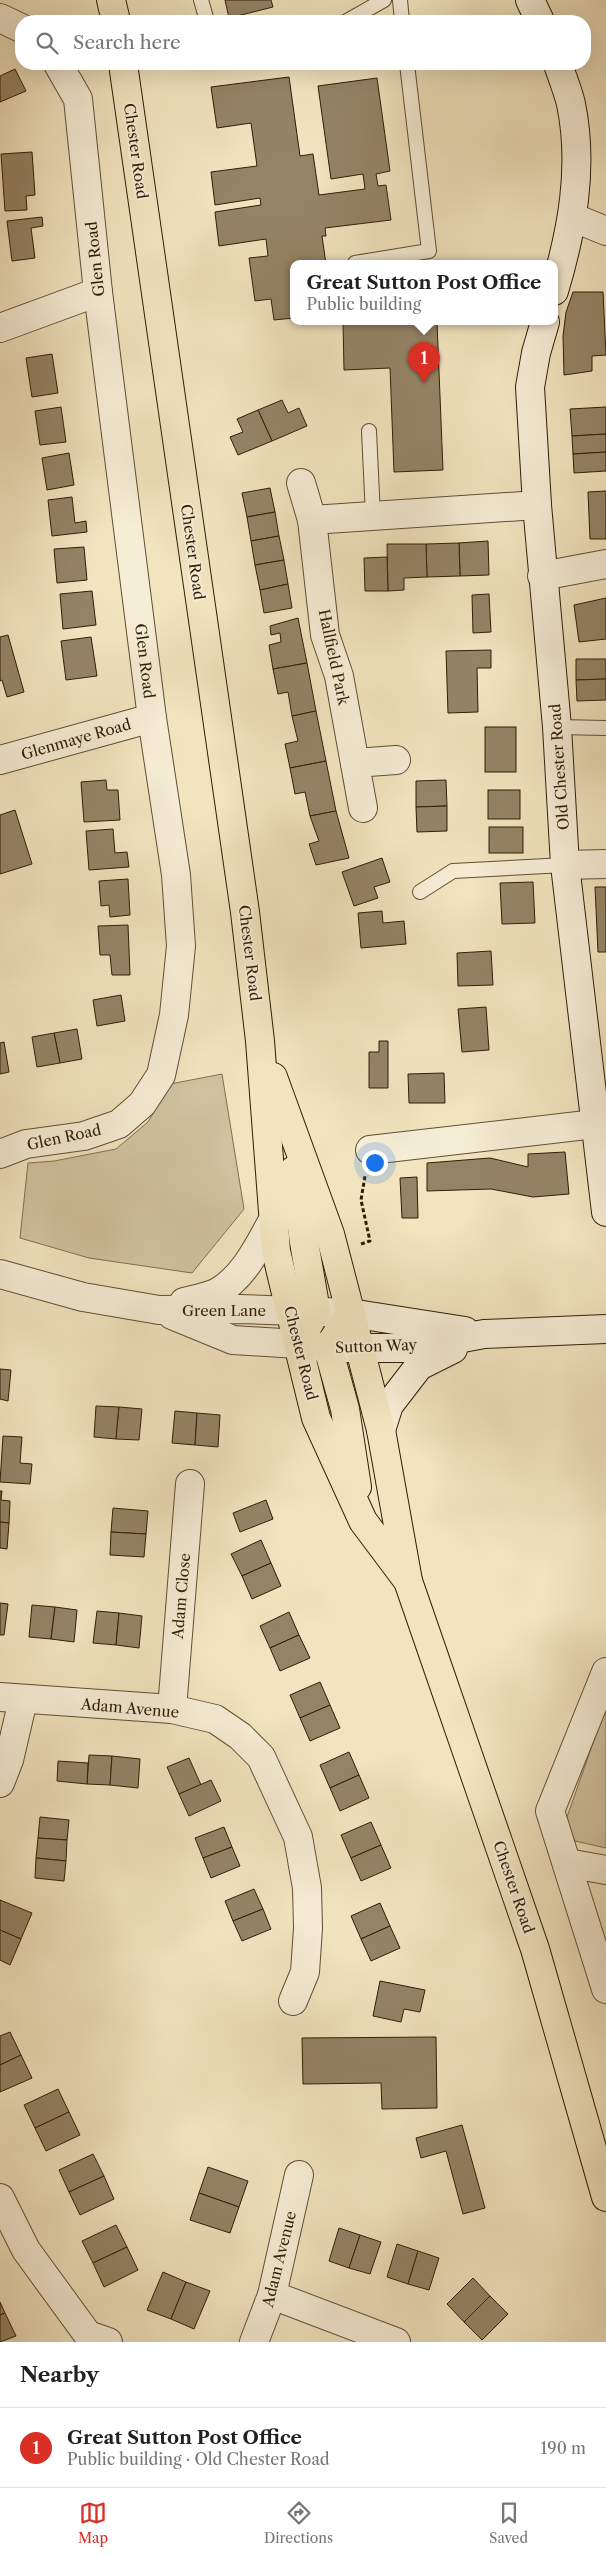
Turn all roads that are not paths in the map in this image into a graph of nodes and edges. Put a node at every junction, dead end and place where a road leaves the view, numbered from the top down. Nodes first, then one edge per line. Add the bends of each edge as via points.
1 (111, 0) edge
2 (201, 0) edge
3 (384, 0) edge
4 (400, 0) edge
5 (530, 0) edge
6 (115, 15) edge
7 (205, 15) edge
8 (358, 15) edge
9 (401, 15) edge
10 (537, 15) edge
11 (0, 18) edge
12 (15, 25) edge
13 (61, 70) edge
14 (125, 70) edge
15 (408, 70) edge
16 (560, 70) edge
17 (572, 217) junction
18 (606, 231) edge
19 (375, 260) edge
20 (558, 277) edge
21 (98, 292) junction
22 (544, 325) edge
23 (0, 328) edge
24 (369, 430) dead end
25 (301, 483) dead end
26 (537, 505) junction
27 (374, 516) junction
28 (312, 520) junction
29 (606, 564) edge
30 (542, 576) junction
31 (152, 718) junction
32 (557, 727) junction
33 (606, 728) edge
34 (0, 760) edge
35 (396, 760) dead end
36 (355, 763) junction
37 (363, 808) dead end
38 (606, 864) edge
39 (565, 865) junction
40 (420, 892) dead end
41 (260, 1041) junction
42 (598, 1079) edge
43 (287, 1118) junction
44 (596, 1124) junction
45 (370, 1150) road end
46 (0, 1154) edge
47 (606, 1212) edge
48 (274, 1218) junction
49 (0, 1274) edge
50 (158, 1310) junction
51 (303, 1311) junction
52 (350, 1313) junction
53 (606, 1329) edge
54 (484, 1334) junction
55 (298, 1344) junction
56 (328, 1348) junction
57 (360, 1348) junction
58 (381, 1430) junction
59 (190, 1484) dead end
60 (363, 1521) junction
61 (408, 1581) junction
62 (606, 1672) edge
63 (11, 1699) edge
64 (172, 1709) junction
65 (0, 1782) edge
66 (566, 1863) junction
67 (606, 1870) edge
68 (606, 1989) edge
69 (293, 2001) dead end
70 (299, 2176) dead end
71 (606, 2197) edge
72 (0, 2198) edge
73 (272, 2295) junction
74 (108, 2342) edge
75 (254, 2342) edge
76 (396, 2342) edge

1 - 6 main road
2 - 7 lane
3 - 8 lane
4 - 9 lane
5 - 10 street
11 - 12 street
13 - 21 street, Glen Road via 78,99
14 - 41 main road, Chester Road via 245,912
15 - 19 lane via 429,252
16 - 17 street via 571,104 577,163
17 - 18 street
17 - 20 street
21 - 23 street
21 - 31 street, Glen Road
22 - 26 street, Old Chester Road via 530,387
24 - 27 lane
25 - 28 street, Hallfield Park
26 - 27 street
26 - 30 street, Old Chester Road
27 - 28 street
28 - 36 street, Hallfield Park via 325,635 339,676
29 - 30 street
30 - 32 street, Old Chester Road
31 - 34 street, Glenmaye Road
31 - 46 street, Glen Road via 176,875 181,946 174,1015 161,1075 142,1104 120,1124 84,1136 26,1144
32 - 33 lane
32 - 39 street, Old Chester Road
35 - 36 street
36 - 37 street, Hallfield Park
38 - 39 street
39 - 40 lane via 453,871
39 - 42 street, Old Chester Road
41 - 43 main road, Chester Road
41 - 48 main road, Chester Road
42 - 44 street, Old Chester Road
43 - 51 main road via 304,1242
43 - 52 main road, Chester Road via 334,1250
44 - 45 street
44 - 47 street, Old Chester Road
48 - 50 street, Green Lane via 253,1256 230,1283 216,1293
48 - 51 main road, Chester Road via 276,1251
49 - 50 street, Green Lane via 83,1297
50 - 51 street, Green Lane
50 - 55 street, Green Lane via 233,1340
51 - 52 street, Green Lane
51 - 55 main road, Chester Road
52 - 54 street, Sutton Way
52 - 56 main road
52 - 57 main road, Chester Road
53 - 54 street, Sutton Way
54 - 57 street, Sutton Way via 410,1348
54 - 58 street, Sutton Way via 419,1366 389,1405
55 - 56 street, Sutton Way
55 - 60 main road, Chester Road via 316,1418
56 - 57 street, Sutton Way
56 - 60 main road via 345,1409
57 - 58 main road, Chester Road
58 - 61 main road, Chester Road
59 - 64 street, Adam Close
60 - 61 main road, Chester Road
61 - 71 main road, Chester Road via 535,1949
62 - 66 street via 550,1812
63 - 64 street, Adam Avenue
63 - 65 street via 9,1760
64 - 69 street, Adam Avenue via 214,1719 240,1736 261,1757 298,1836 307,1888 308,1928 305,1972
66 - 67 street
66 - 68 street
70 - 73 street, Adam Avenue
72 - 74 street via 26,2250 88,2334
73 - 75 street, Adam Avenue
73 - 76 street

